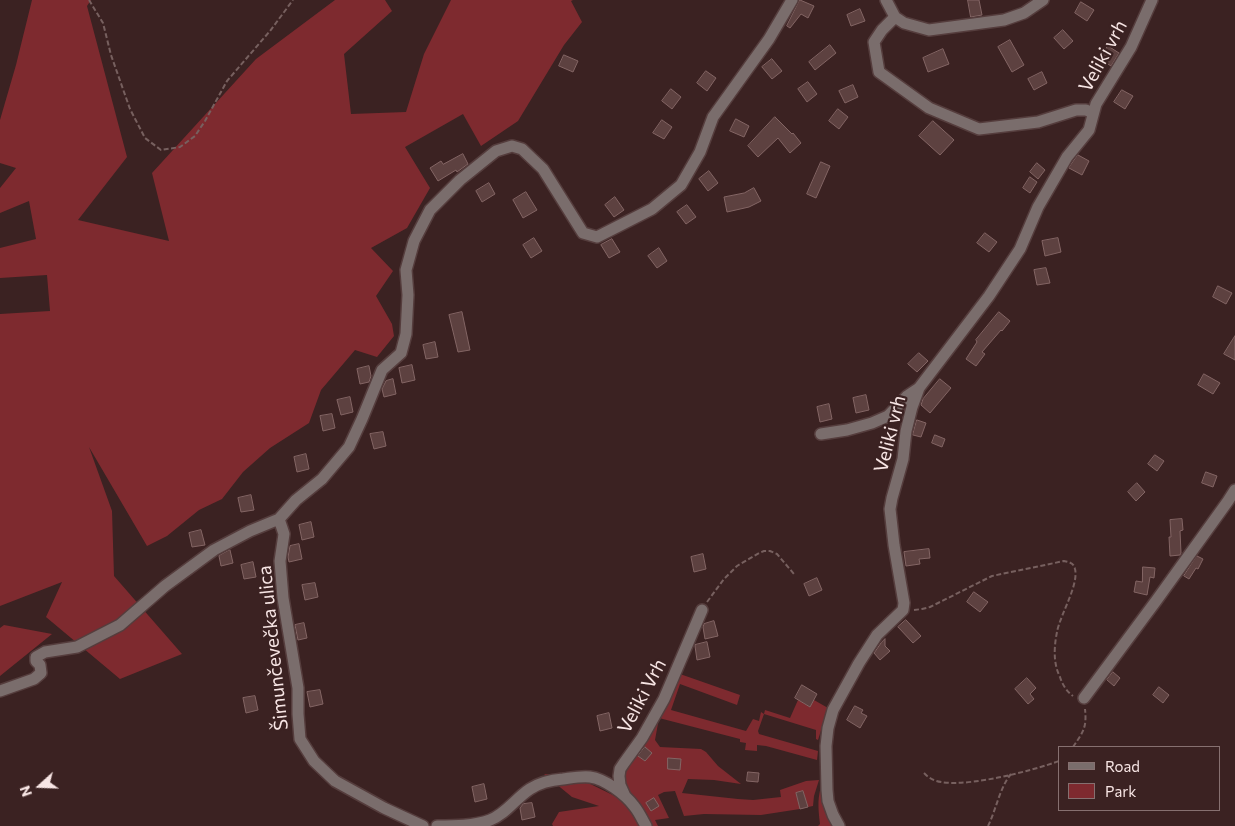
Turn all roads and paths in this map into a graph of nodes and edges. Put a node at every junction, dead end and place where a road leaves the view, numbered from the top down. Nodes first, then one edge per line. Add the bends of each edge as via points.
1 (88, 0) edge
2 (293, 0) edge
3 (792, 0) edge
4 (886, 0) edge
5 (1042, 0) edge
6 (1152, 0) edge
7 (895, 17) junction
8 (1093, 113) junction
9 (920, 388) junction
10 (821, 434) dead end
11 (1235, 490) edge
12 (279, 519) junction
13 (794, 574) dead end
14 (904, 608) junction
15 (702, 610) joint
16 (0, 691) edge
17 (1084, 698) junction
18 (1074, 746) edge
19 (1058, 761) edge
20 (924, 773) dead end
21 (1011, 774) junction
22 (626, 798) junction
23 (423, 826) edge
24 (437, 826) edge
25 (646, 826) edge
26 (839, 826) edge
27 (988, 826) edge

1 - 2 path via 103,23 130,109 145,138 161,150 180,148 195,136 227,81
3 - 12 street via 769,39 713,117 700,152 682,185 652,209 597,237 583,233 543,170 522,149 512,146 496,151 430,210 414,241 406,270 406,334 401,354 382,370 349,447 322,479
4 - 7 street
5 - 7 street via 1024,13 1004,20 929,30
6 - 8 street, Veliki vrh via 1131,47
7 - 8 street via 874,42 879,72 929,108 979,129 1038,122 1076,110
8 - 9 street, Veliki vrh via 1089,130 1067,158 1038,207 1015,257 990,296
9 - 10 street via 880,420
9 - 14 street, Veliki vrh via 906,431 903,459 890,509
11 - 17 street
12 - 16 street via 214,550 120,625 77,647 45,652 36,657 41,673 34,679
12 - 23 street, Šimunčevečka ulica via 284,534 280,561 298,688 300,739 314,761 335,780
13 - 15 path via 777,554 758,552 724,579
14 - 17 path via 930,607 992,576 1070,562 1076,570 1075,580 1057,632 1055,662 1069,693
14 - 26 street via 878,635 858,663 833,710 826,746 827,790 828,801
15 - 22 street, Veliki Vrh via 664,700 620,769 620,785
17 - 18 path via 1086,725
19 - 21 path
20 - 21 path via 930,779 957,783
21 - 27 path
22 - 24 street via 607,783 592,778 555,780 529,789 492,820
22 - 25 street

